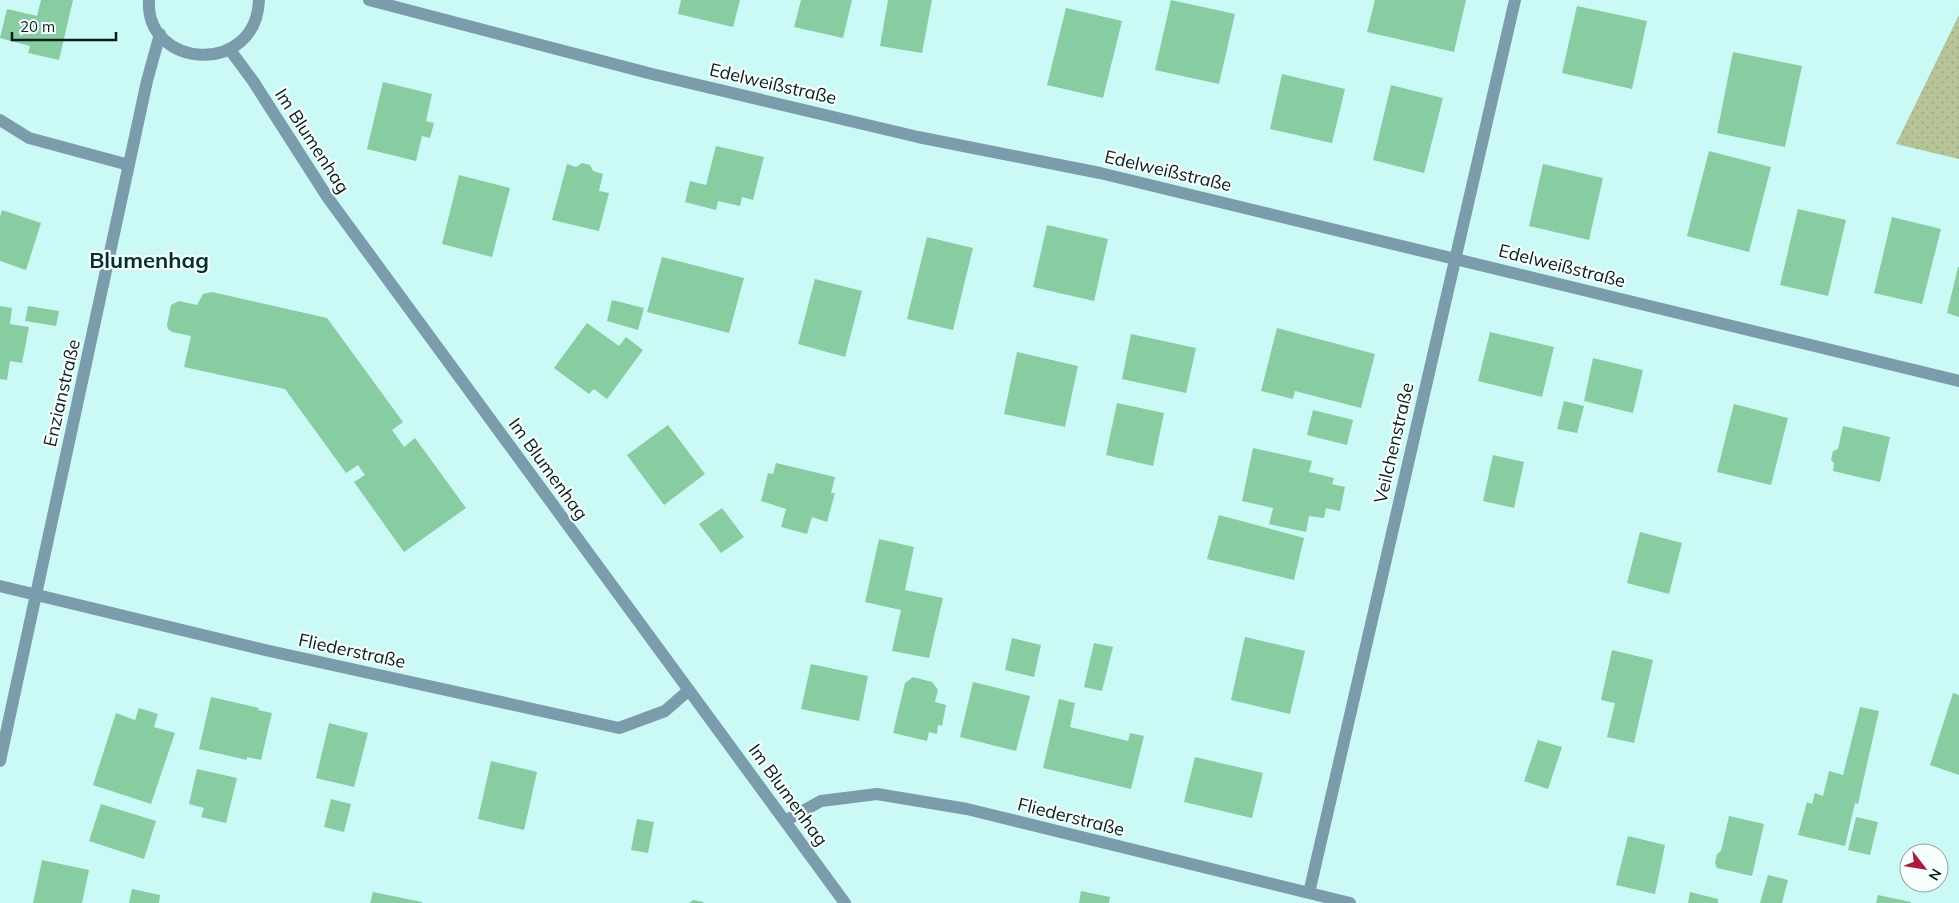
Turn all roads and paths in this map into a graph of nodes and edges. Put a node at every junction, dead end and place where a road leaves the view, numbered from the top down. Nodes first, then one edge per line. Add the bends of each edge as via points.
1 (149, 0) edge
2 (259, 0) edge
3 (369, 0) edge
4 (1515, 0) edge
5 (160, 34) junction
6 (230, 50) junction
7 (0, 120) edge
8 (129, 165) junction
9 (1455, 258) junction
10 (1959, 381) edge
11 (0, 586) edge
12 (36, 595) junction
13 (689, 690) junction
14 (0, 761) edge
15 (785, 821) junction
16 (1309, 894) junction
17 (845, 903) edge
18 (1350, 903) edge

1 - 5 street via 153,21
2 - 6 street via 254,26 244,40
3 - 9 street, Edelweißstraße via 652,74 918,137 1100,173
4 - 9 street, Veilchenstraße
5 - 6 street via 171,45 200,56
5 - 8 street, Enzianstraße via 146,81
6 - 13 street, Im Blumenhag via 328,198
7 - 8 street via 29,138
8 - 12 street, Enzianstraße
9 - 10 street, Edelweißstraße
9 - 16 street, Veilchenstraße
11 - 12 street, Fliederstraße
12 - 13 street, Fliederstraße via 265,650 619,728 665,711
12 - 14 street, Enzianstraße
13 - 15 street, Im Blumenhag
15 - 16 street, Fliederstraße via 821,801 877,794 967,809
15 - 17 street, Im Blumenhag
16 - 18 street, Fliederstraße

